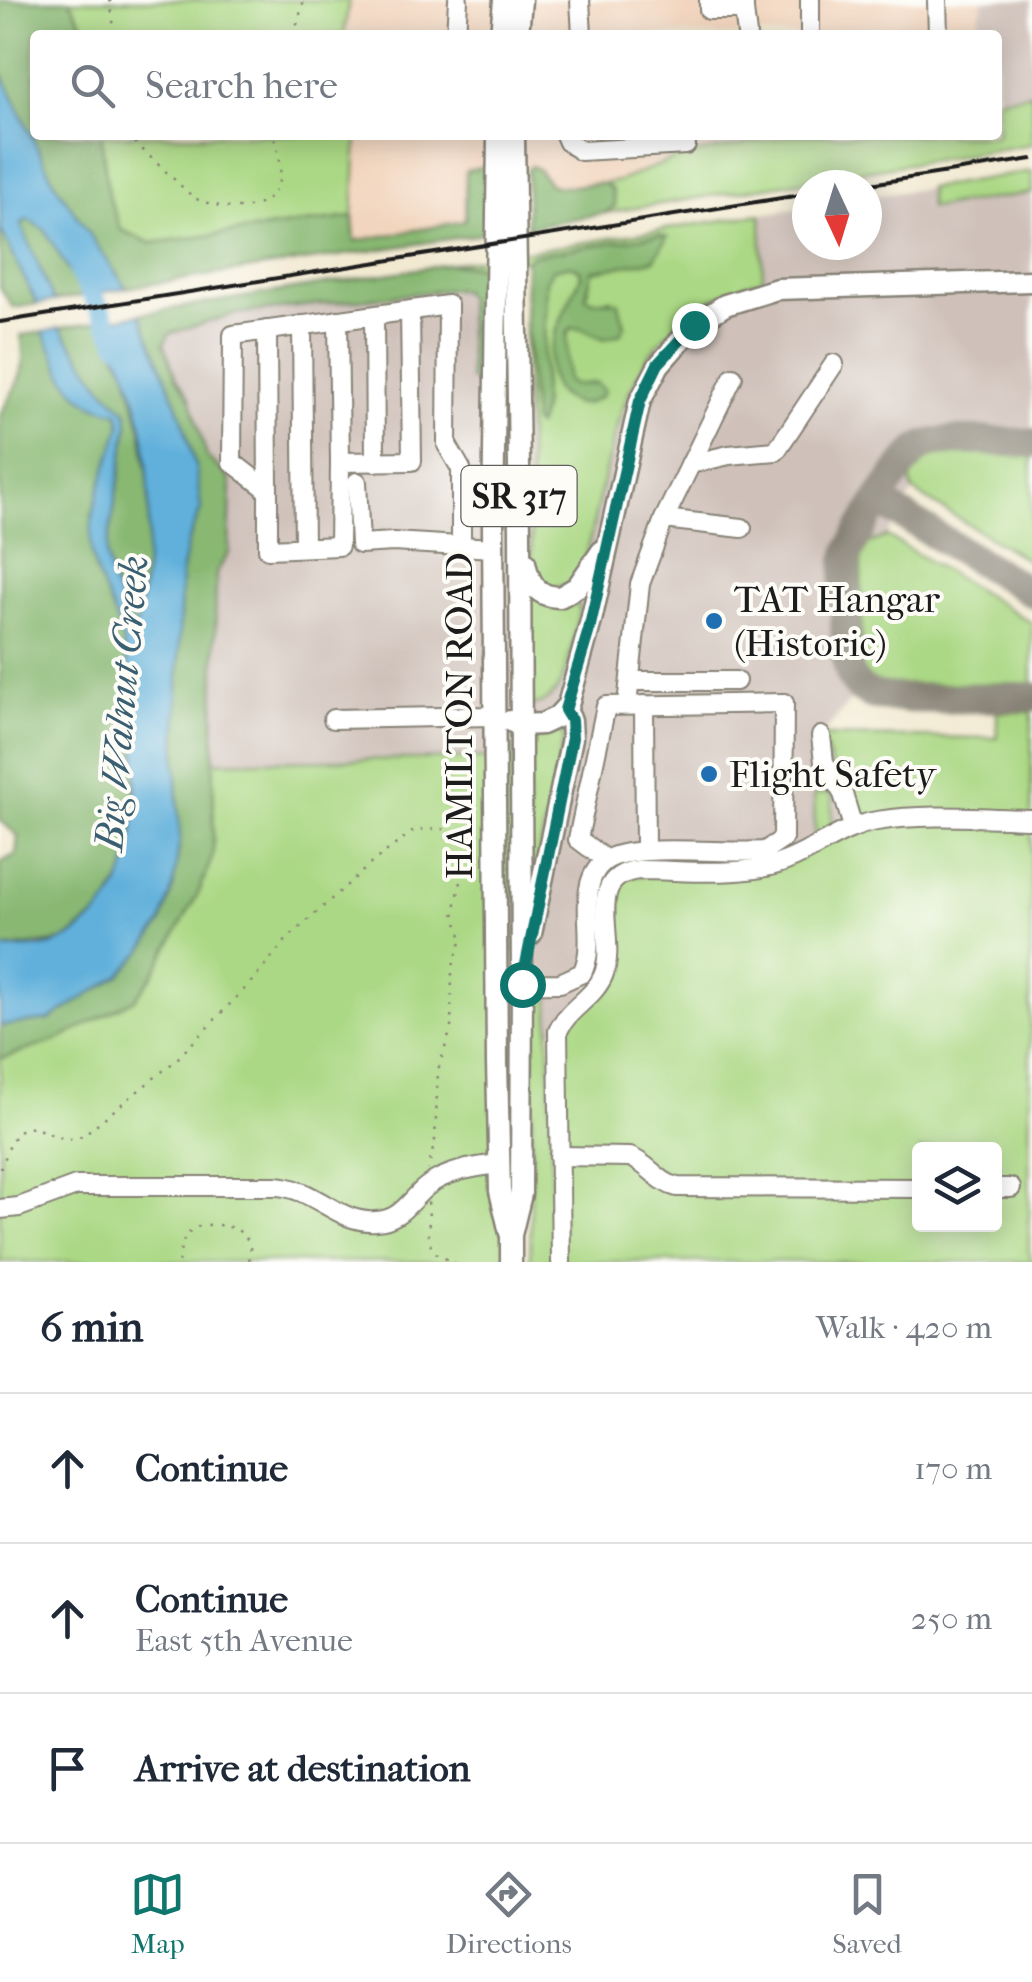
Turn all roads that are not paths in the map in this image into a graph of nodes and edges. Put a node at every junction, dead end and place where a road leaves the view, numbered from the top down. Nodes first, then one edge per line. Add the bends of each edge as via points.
1 (458, 0) edge
2 (504, 0) edge
3 (521, 0) edge
4 (580, 0) edge
5 (708, 0) edge
6 (810, 0) edge
7 (937, 0) edge
8 (744, 5) edge
9 (454, 30) edge
10 (501, 30) edge
11 (518, 30) edge
12 (582, 30) edge
13 (746, 30) edge
14 (810, 30) edge
15 (938, 30) edge
16 (498, 140) edge
17 (514, 140) edge
18 (567, 140) edge
19 (686, 140) edge
20 (1032, 284) edge
21 (410, 310) junction
22 (374, 316) junction
23 (338, 320) junction
24 (302, 326) junction
25 (267, 330) junction
26 (834, 364) dead end
27 (733, 377) dead end
28 (340, 462) junction
29 (375, 462) junction
30 (690, 464) junction
31 (357, 482) dead end
32 (268, 490) junction
33 (664, 520) junction
34 (742, 528) dead end
35 (520, 532) junction
36 (608, 540) junction
37 (304, 547) junction
38 (461, 547) junction
39 (493, 548) junction
40 (630, 680) junction
41 (736, 681) dead end
42 (635, 705) junction
43 (565, 710) junction
44 (494, 716) junction
45 (334, 719) dead end
46 (521, 725) junction
47 (821, 736) dead end
48 (1032, 819) edge
49 (853, 826) junction
50 (645, 851) junction
51 (606, 860) junction
52 (522, 980) junction
53 (496, 984) junction
54 (559, 1156) junction
55 (499, 1164) junction
56 (912, 1188) edge
57 (0, 1209) edge
58 (511, 1235) junction
59 (511, 1262) edge
60 (561, 1262) edge

1 - 9 lane
2 - 10 main road
3 - 11 main road
4 - 12 lane
5 - 8 lane via 709,10
6 - 14 lane
7 - 15 lane
8 - 13 lane
16 - 39 main road, HAMILTON ROAD / SR 317
17 - 35 main road, HAMILTON ROAD / SR 317
18 - 19 lane via 581,150 686,145
20 - 36 main road via 777,289 709,314 681,337 648,382
21 - 22 lane
21 - 29 lane via 412,461
21 - 38 lane via 448,305 447,446 461,469
22 - 23 lane
22 - 29 lane
23 - 24 lane
23 - 28 lane
24 - 25 lane
24 - 37 lane
25 - 32 lane
25 - 32 lane via 233,335 232,462
26 - 30 lane via 776,451
27 - 30 lane
28 - 29 lane
28 - 37 lane via 339,546
30 - 33 lane
31 - 38 lane via 360,544
32 - 37 lane via 268,548
33 - 34 lane
33 - 40 lane via 640,584
35 - 36 main road via 531,582 552,598 577,587
35 - 46 main road, HAMILTON ROAD / SR 317
36 - 43 main road
38 - 39 lane
39 - 44 main road, HAMILTON ROAD / SR 317
40 - 41 lane
40 - 42 lane
42 - 50 lane
42 - 50 lane via 784,703 784,839 765,851
42 - 51 lane via 606,706 578,839
43 - 46 main road via 548,722
43 - 52 main road via 572,738
44 - 45 lane
44 - 46 main road
44 - 53 main road, HAMILTON ROAD / SR 317
46 - 52 main road, HAMILTON ROAD / SR 317
47 - 49 lane via 824,762
48 - 49 lane via 896,818
49 - 54 lane via 774,865 638,870 615,877 606,901 603,976 558,1032
50 - 51 lane
51 - 52 lane via 588,890 582,974 568,982
52 - 53 lane
52 - 58 main road, HAMILTON ROAD / SR 317 via 521,1194
53 - 55 main road, HAMILTON ROAD / SR 317
54 - 56 lane via 630,1157 677,1187
54 - 60 lane
55 - 57 lane via 454,1172 426,1186 394,1217 371,1222 276,1186 76,1186
55 - 58 main road, HAMILTON ROAD / SR 317
58 - 59 main road, HAMILTON ROAD / SR 317

